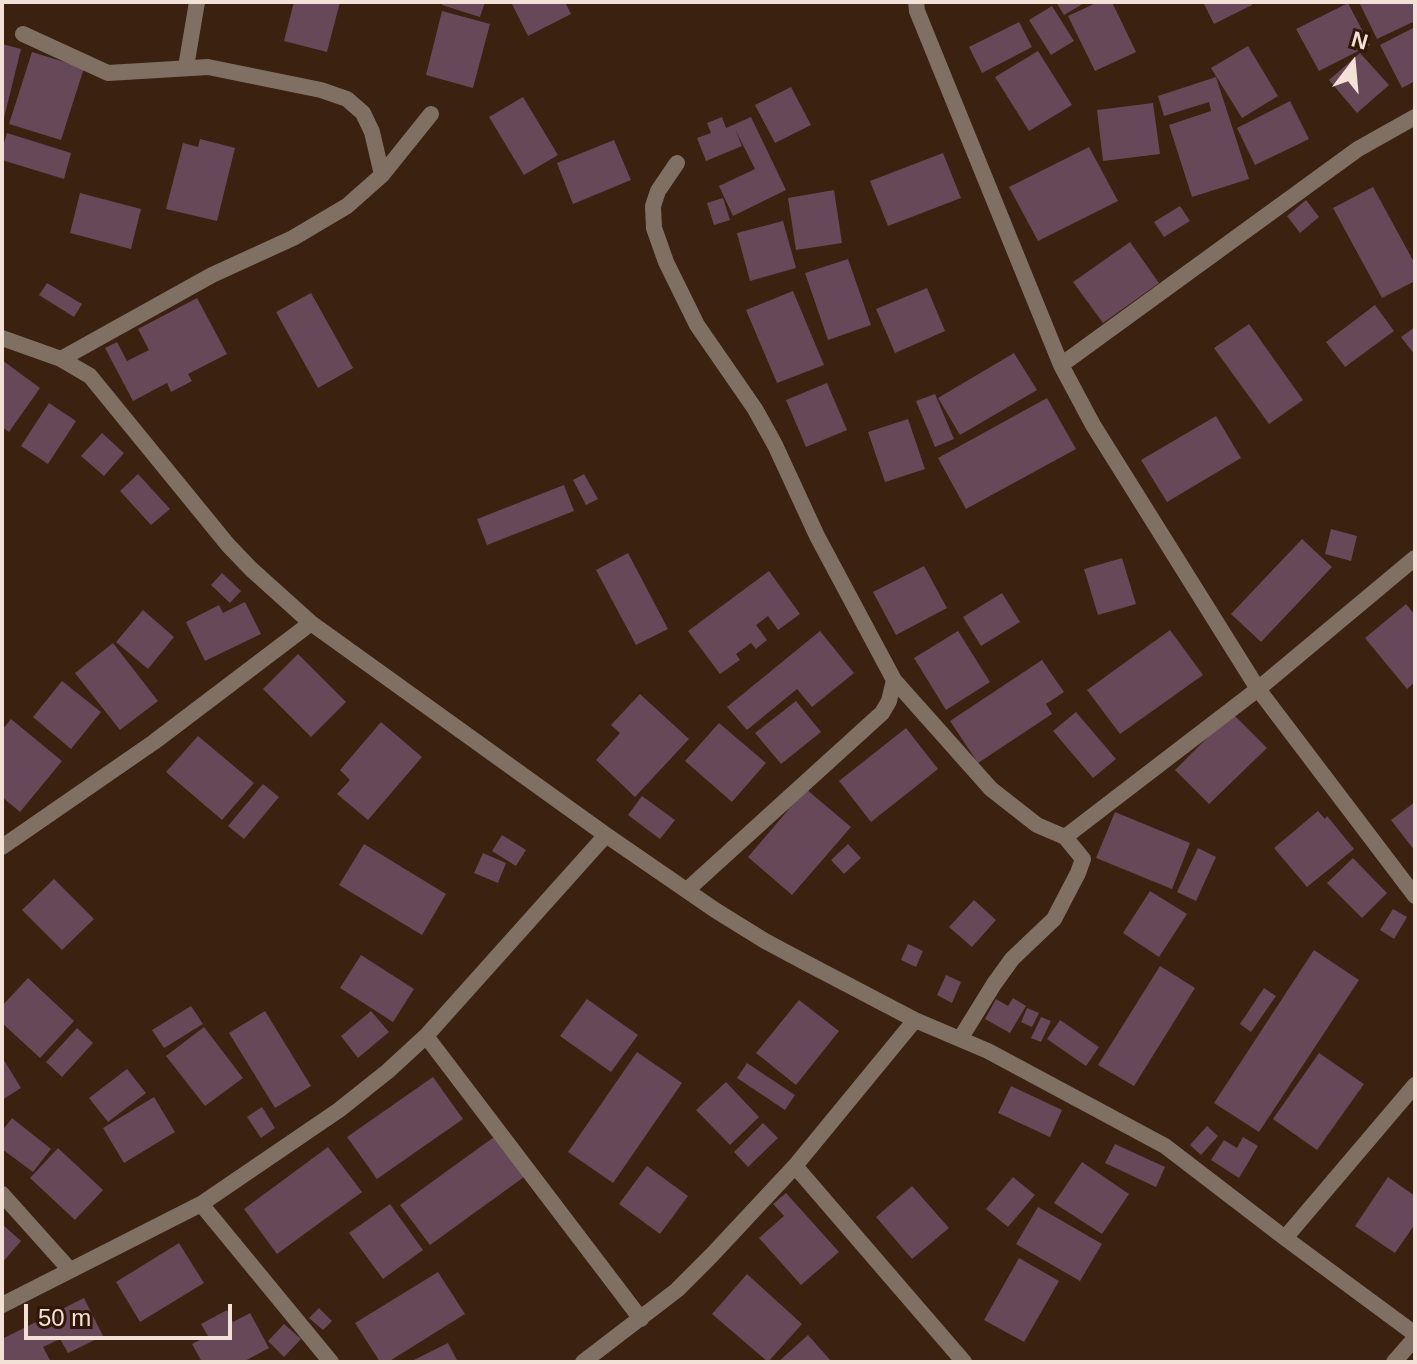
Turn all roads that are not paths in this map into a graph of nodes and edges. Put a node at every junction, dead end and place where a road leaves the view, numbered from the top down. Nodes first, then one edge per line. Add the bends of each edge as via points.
1 (197, 2) edge
2 (916, 2) edge
3 (23, 34) dead end
4 (186, 67) junction
5 (431, 114) dead end
6 (1415, 117) edge
7 (677, 163) dead end
8 (382, 175) junction
9 (2, 338) edge
10 (61, 359) junction
11 (1061, 365) junction
12 (1415, 558) edge
13 (311, 623) junction
14 (894, 680) junction
15 (1258, 689) junction
16 (606, 835) junction
17 (1065, 837) junction
18 (2, 847) edge
19 (687, 890) junction
20 (1415, 896) edge
21 (915, 1020) junction
22 (426, 1036) junction
23 (960, 1039) junction
24 (1415, 1085) edge
25 (795, 1166) junction
26 (2, 1194) edge
27 (201, 1204) junction
28 (1285, 1238) junction
29 (70, 1270) junction
30 (2, 1305) edge
31 (641, 1319) junction
32 (1415, 1336) edge
33 (331, 1362) edge
34 (583, 1362) edge
35 (964, 1362) edge
36 (1394, 1362) edge

1 - 4 street
2 - 11 street
3 - 4 street via 108,73
4 - 8 street via 208,67 347,99 363,113 372,132
5 - 8 street
6 - 11 street via 1358,149
7 - 14 street via 653,206 654,228 666,262 697,325 755,409
8 - 10 street via 347,206 293,238 212,275
9 - 10 street
10 - 13 street via 90,376 228,545
11 - 15 street
12 - 15 street
13 - 16 street
13 - 18 street via 154,742
14 - 17 street via 991,789 1037,825
14 - 19 street via 882,713
15 - 17 street
15 - 20 street
16 - 19 street
16 - 22 street
17 - 23 street via 1083,859 1078,873 1054,919 1012,959
19 - 21 street via 765,941
21 - 23 street
21 - 25 street
22 - 27 street via 339,1110
22 - 31 street
23 - 28 street via 1165,1146
24 - 28 street
25 - 31 street via 677,1290
25 - 35 street
26 - 29 street
27 - 29 street
27 - 33 street
28 - 32 street
29 - 30 street
31 - 34 street
32 - 36 street

